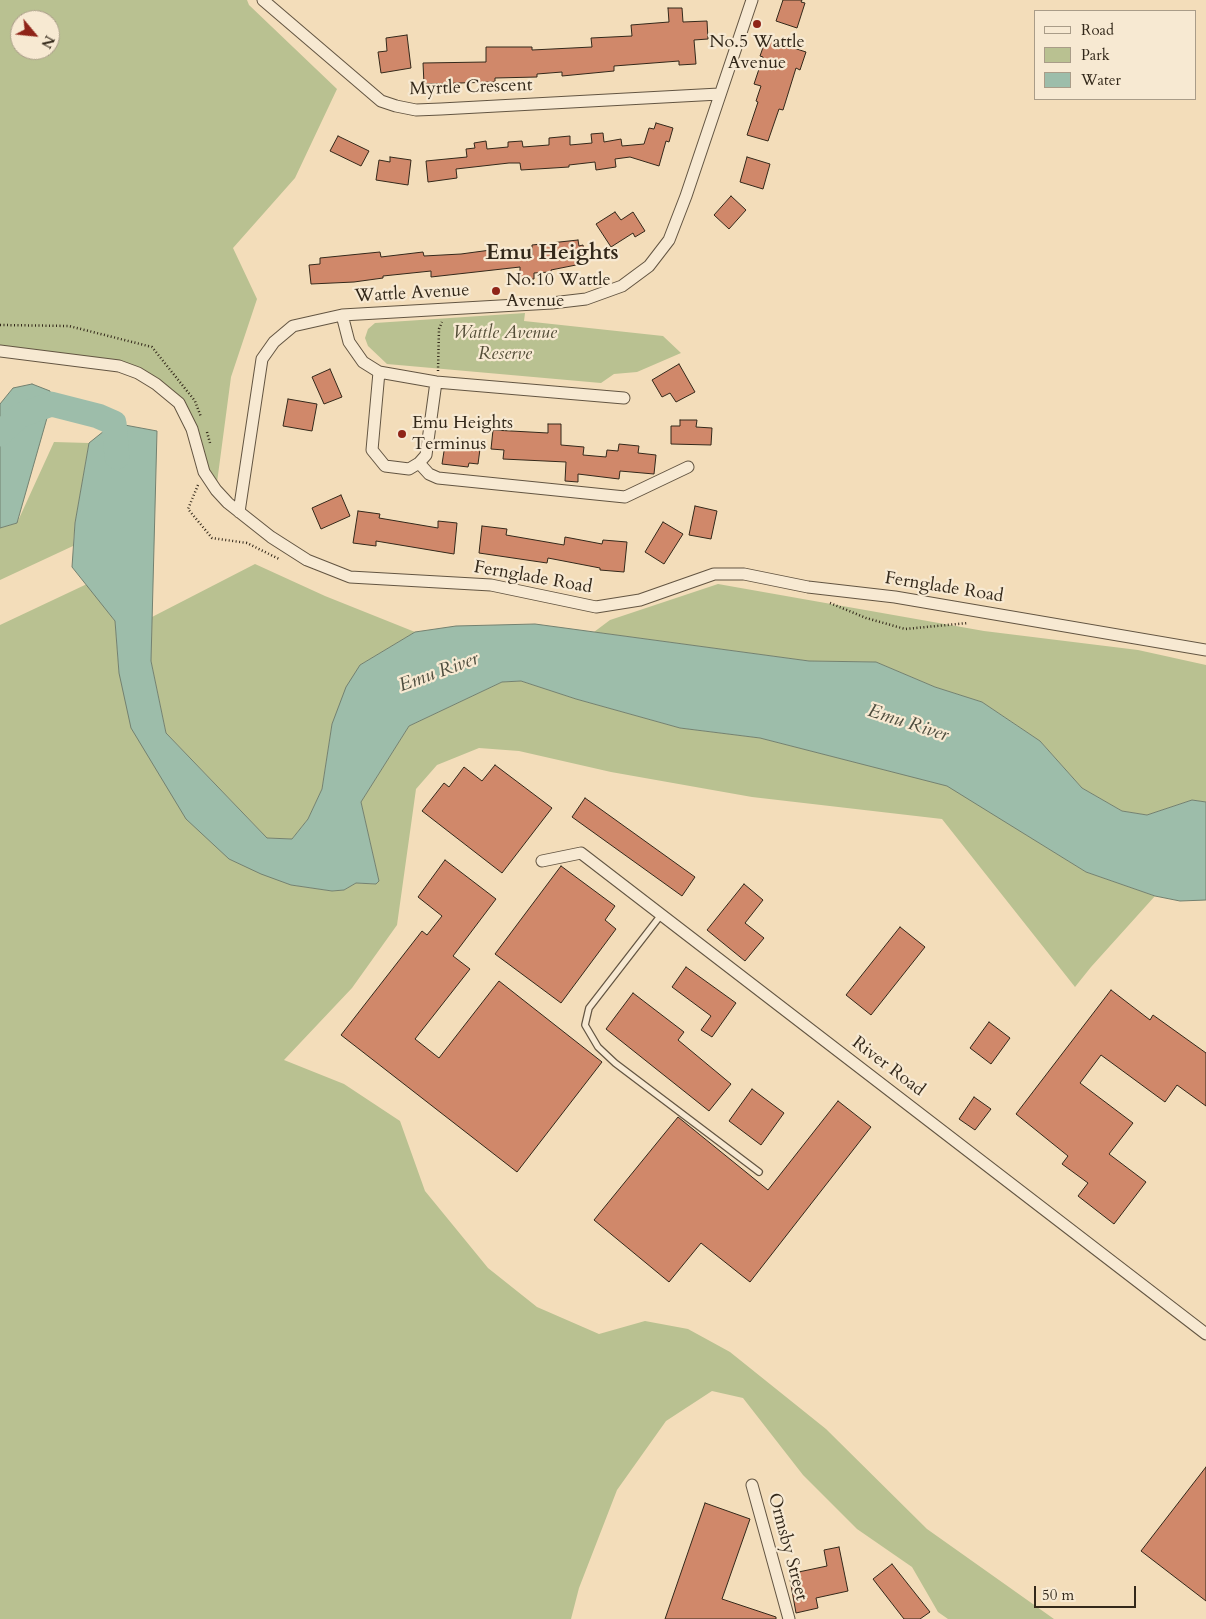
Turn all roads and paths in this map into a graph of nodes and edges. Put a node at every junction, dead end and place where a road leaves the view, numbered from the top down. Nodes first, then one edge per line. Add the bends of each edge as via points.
1 (263, 0) edge
2 (752, 0) edge
3 (719, 94) junction
4 (448, 309) junction
5 (342, 315) junction
6 (0, 325) edge
7 (0, 351) edge
8 (439, 362) dead end
9 (379, 372) junction
10 (436, 382) junction
11 (624, 398) dead end
12 (202, 420) dead end
13 (206, 429) dead end
14 (210, 445) dead end
15 (419, 463) junction
16 (688, 467) dead end
17 (204, 472) junction
18 (239, 512) junction
19 (286, 562) dead end
20 (821, 599) dead end
21 (969, 623) dead end
22 (1206, 650) edge
23 (542, 861) dead end
24 (661, 915) junction
25 (759, 1172) dead end
26 (1206, 1334) edge
27 (752, 1485) dead end
28 (789, 1619) edge

1 - 3 street, Myrtle Crescent via 381,101 396,106 416,110
2 - 3 street, Wattle Avenue
3 - 4 street, Wattle Avenue via 669,240 649,266 622,286 586,299 552,304
4 - 5 street, Wattle Avenue
4 - 8 path via 439,330
5 - 9 street via 350,342 363,362
5 - 18 street, Wattle Avenue via 293,326 274,342 262,359
6 - 12 path via 69,326 152,347 195,401
7 - 17 street, Fernglade Road via 119,366 138,373 179,403 192,428
9 - 10 street
9 - 15 street via 372,450 385,466 409,469
10 - 11 street
10 - 15 street via 426,455
13 - 14 path
15 - 16 street via 438,478 625,497
17 - 18 street, Fernglade Road via 216,490
17 - 19 path via 188,509 212,538 247,543
18 - 22 street, Fernglade Road via 307,560 350,577 492,585 596,607 640,600 714,574 744,574
20 - 21 path via 866,618 905,629
23 - 24 street, River Road via 581,852
24 - 25 lane via 589,1008 584,1025 598,1047 614,1063
24 - 26 street, River Road
27 - 28 street, Ormsby Street

